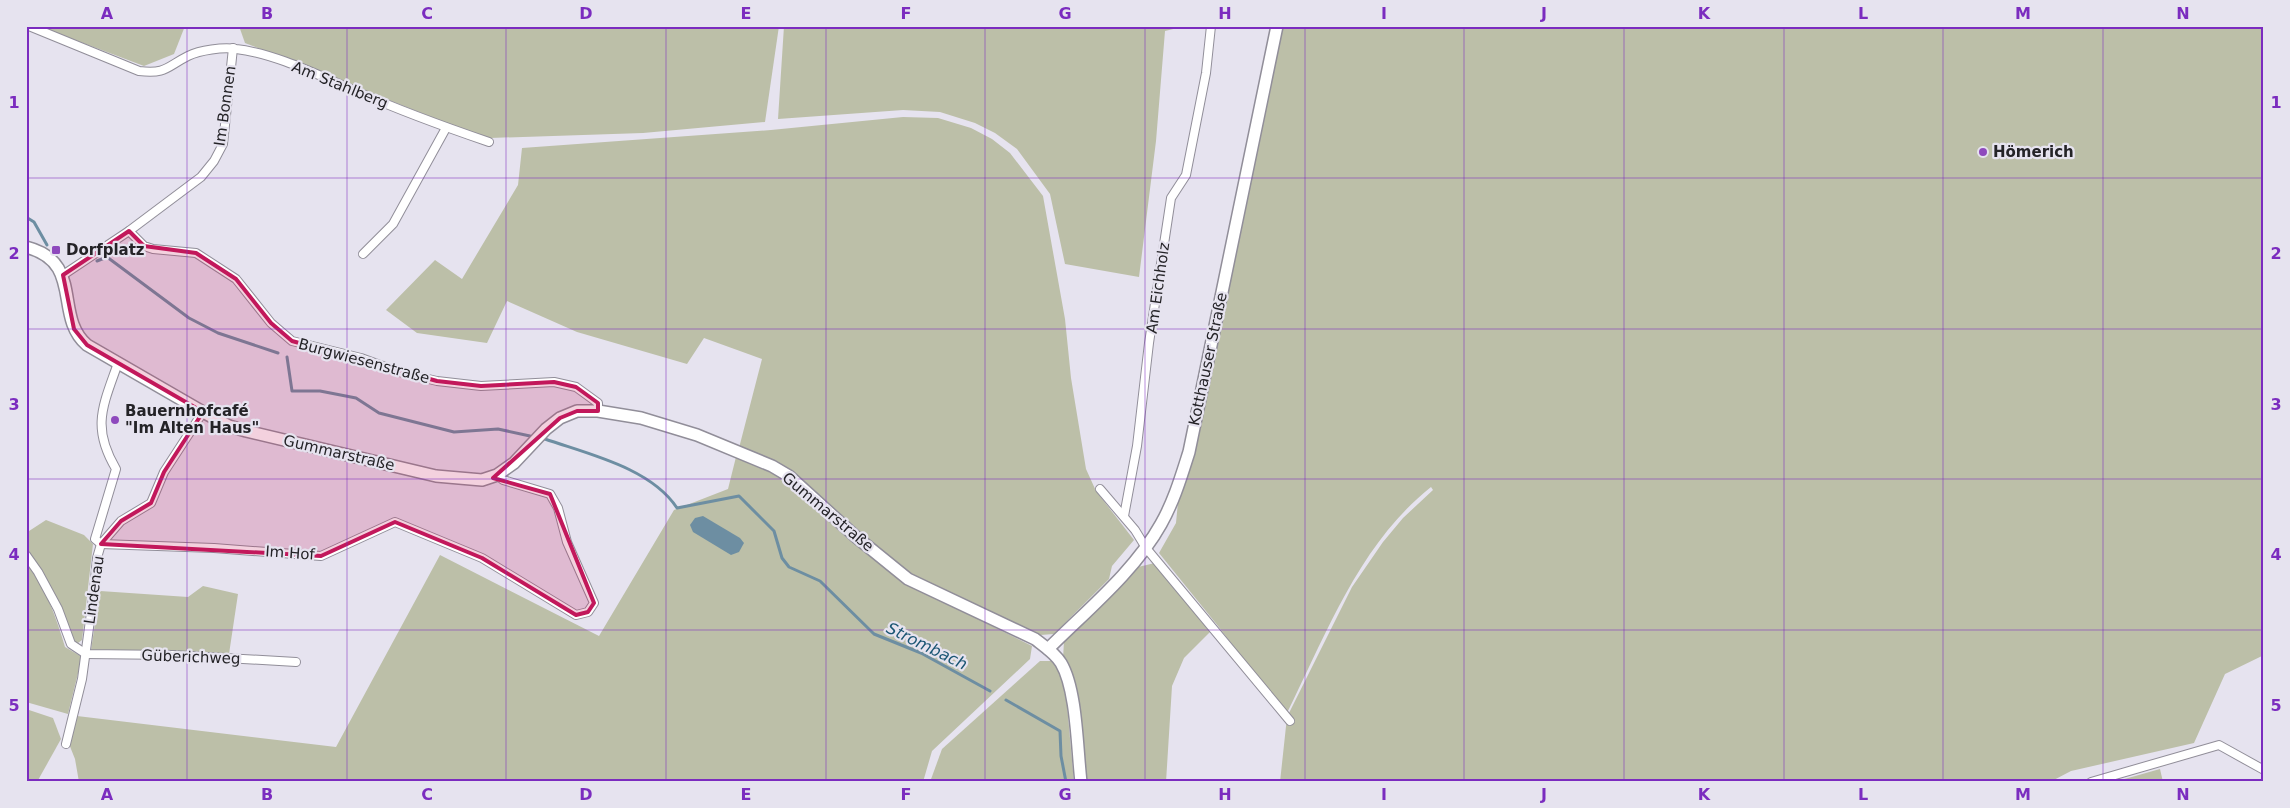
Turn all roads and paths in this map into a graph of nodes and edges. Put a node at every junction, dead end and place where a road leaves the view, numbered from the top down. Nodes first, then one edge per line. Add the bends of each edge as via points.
1 (29, 26) edge
2 (1211, 26) edge
3 (1277, 26) edge
4 (233, 48) junction
5 (446, 128) junction
6 (489, 142) dead end
7 (129, 231) junction
8 (26, 247) edge
9 (363, 254) dead end
10 (63, 275) junction
11 (118, 363) junction
12 (598, 411) junction
13 (203, 412) junction
14 (497, 475) junction
15 (1100, 489) dead end
16 (1124, 516) junction
17 (101, 544) junction
18 (1146, 548) junction
19 (26, 555) edge
20 (1048, 648) junction
21 (86, 654) junction
22 (296, 662) dead end
23 (1290, 721) dead end
24 (66, 744) dead end
25 (2264, 770) edge
26 (1081, 782) edge
27 (2091, 782) edge

1 - 4 street, Im Bonnen via 139,71 166,70 199,52
2 - 16 street, Am Eichholz via 1206,73 1186,175 1172,198
3 - 18 street, Kotthauser Straße via 1189,452 1176,492
4 - 5 street, Am Stahlberg via 250,50 310,72
4 - 7 street, Im Bonnen via 223,144 214,161 201,177
5 - 6 street, Am Stahlberg
5 - 9 street via 394,224
7 - 10 street, Im Bonnen
7 - 12 street, Burgwiesenstraße via 144,246 196,253 236,278 270,323 292,341 437,381 481,386 554,382 576,387 598,403
8 - 10 street, Gummarstraße via 53,260
10 - 11 street, Gummarstraße via 77,337
11 - 13 street, Gummarstraße
11 - 17 street via 100,419 101,433 116,469 95,539
12 - 14 street, Gummarstraße via 577,411 560,418 514,463
12 - 20 street, Gummarstraße via 640,418 697,435 772,466 789,476 908,579
13 - 14 street, Gummarstraße via 246,431 436,476 482,480
13 - 17 street, Lindenau via 164,472 151,503 122,521
14 - 17 street, Im Hof via 503,480 550,494 594,603 588,612 576,615 482,558 395,522 321,556
15 - 16 street
16 - 18 street
17 - 21 street, Lindenau
18 - 20 street, Kotthauser Straße
18 - 23 street
19 - 21 street via 58,609 71,644
20 - 26 street via 1061,662 1070,684
21 - 22 street, Güberichweg
21 - 24 street, Lindenau
25 - 27 street via 2220,746

